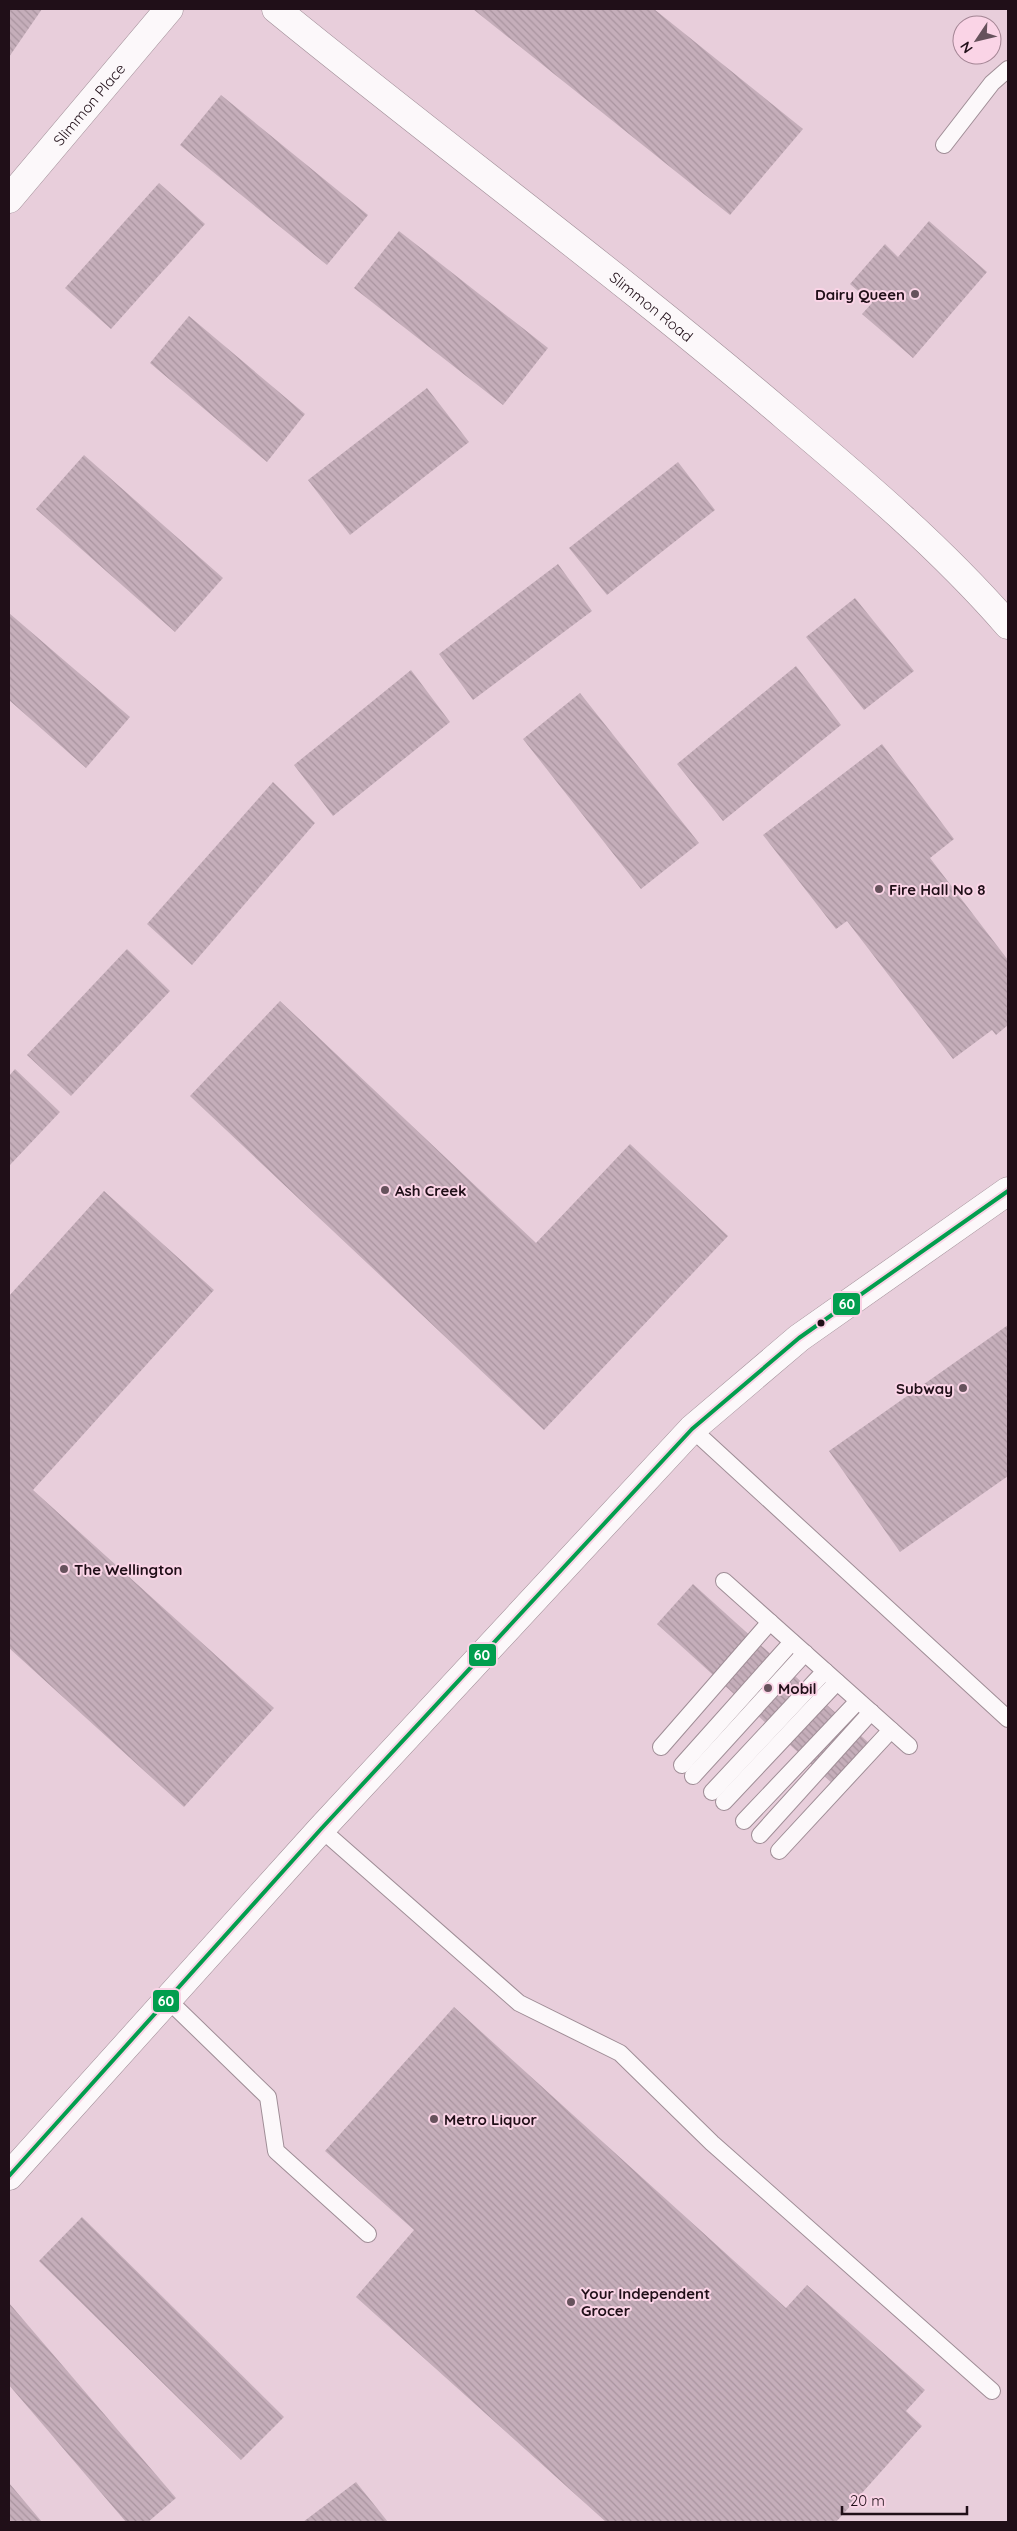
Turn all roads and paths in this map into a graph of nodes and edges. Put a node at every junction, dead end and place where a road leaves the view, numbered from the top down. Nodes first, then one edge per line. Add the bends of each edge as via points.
1 (169, 9) edge
2 (276, 9) edge
3 (1008, 69) edge
4 (944, 145) dead end
5 (9, 199) edge
6 (1008, 625) edge
7 (1008, 1191) edge
8 (692, 1429) junction
9 (724, 1581) dead end
10 (770, 1622) junction
11 (792, 1642) junction
12 (805, 1653) junction
13 (825, 1671) junction
14 (837, 1682) junction
15 (858, 1701) junction
16 (871, 1712) junction
17 (1008, 1719) edge
18 (891, 1730) junction
19 (909, 1746) dead end
20 (661, 1747) dead end
21 (744, 1821) dead end
22 (321, 1829) junction
23 (760, 1835) dead end
24 (778, 1851) dead end
25 (167, 1999) junction
26 (9, 2176) edge
27 (368, 2234) dead end
28 (992, 2391) dead end

1 - 5 street, Slimmon Place
2 - 6 street, Slimmon Road via 706,349 907,520 980,592
3 - 4 lane via 992,83
7 - 8 street via 798,1338
8 - 17 lane
8 - 22 street
9 - 10 lane
10 - 11 lane
10 - 20 lane
11 - 12 lane
11 - 12 lane via 688,1771
12 - 13 lane
13 - 14 lane
13 - 14 lane via 718,1797
14 - 15 lane
15 - 16 lane
15 - 21 lane
16 - 18 lane
16 - 23 lane
18 - 19 lane
18 - 24 lane
22 - 25 street
22 - 28 lane via 519,2004 620,2053 712,2143
25 - 26 street
25 - 27 lane via 268,2098 276,2151

